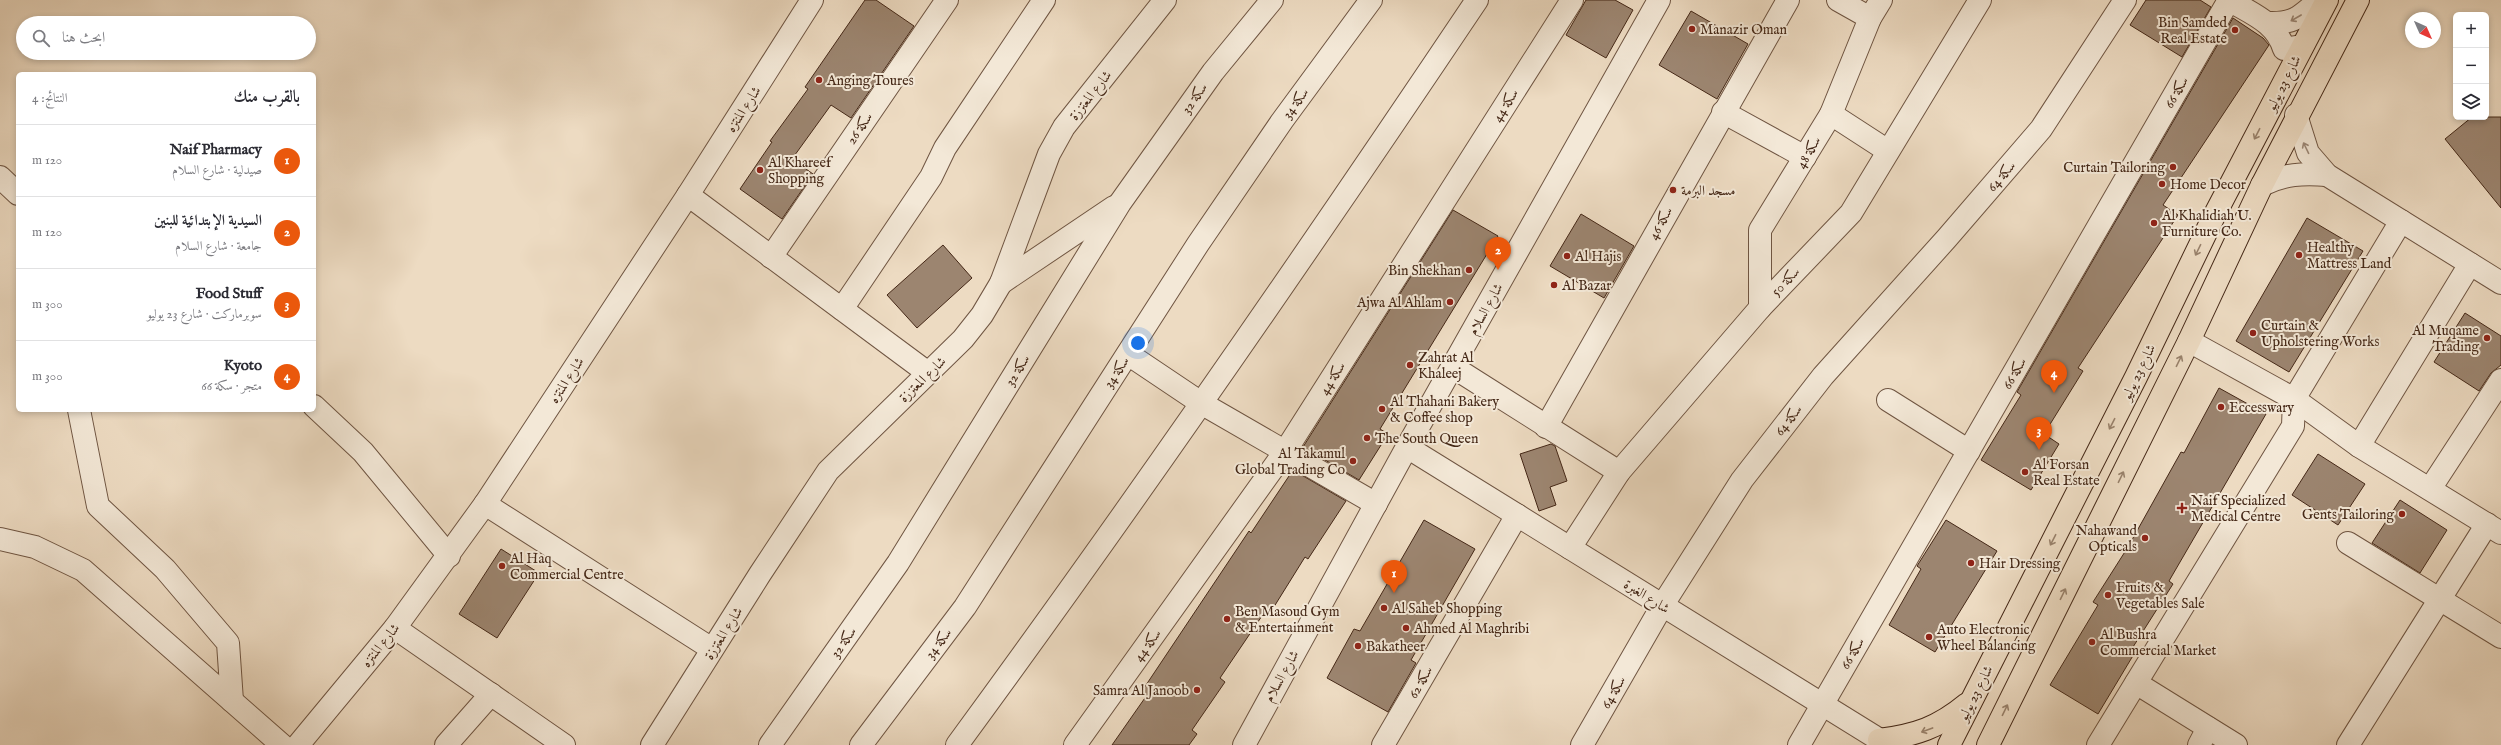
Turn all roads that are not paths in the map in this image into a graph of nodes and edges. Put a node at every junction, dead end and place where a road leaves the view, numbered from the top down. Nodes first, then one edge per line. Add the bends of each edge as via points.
1 (812, 0) edge
2 (946, 0) edge
3 (1044, 0) edge
4 (1165, 0) edge
5 (1272, 0) edge
6 (1371, 0) edge
7 (1476, 0) edge
8 (1572, 0) edge
9 (1788, 0) edge
10 (1838, 0) edge
11 (1881, 0) edge
12 (1980, 0) edge
13 (2125, 0) edge
14 (2229, 0) edge
15 (2319, 0) edge
16 (2327, 0) edge
17 (2358, 0) edge
18 (1655, 2) edge
19 (1870, 18) junction
20 (2268, 23) junction
21 (2302, 46) junction
22 (1723, 112) junction
23 (1831, 114) junction
24 (2296, 115) junction
25 (1888, 151) junction
26 (1804, 157) junction
27 (2327, 174) junction
28 (0, 177) edge
29 (2262, 185) junction
30 (16, 192) edge
31 (688, 195) junction
32 (1120, 203) junction
33 (2401, 221) junction
34 (771, 257) junction
35 (2470, 264) junction
36 (1001, 283) junction
37 (2501, 283) edge
38 (1760, 308) junction
39 (842, 309) junction
40 (2189, 341) junction
41 (1128, 354) junction
42 (1453, 367) junction
43 (928, 373) junction
44 (2501, 380) edge
45 (2294, 398) junction
46 (1888, 400) dead end
47 (1201, 403) junction
48 (316, 408) edge
49 (80, 412) edge
50 (1546, 427) junction
51 (2359, 446) junction
52 (1407, 447) junction
53 (1286, 450) junction
54 (1969, 451) junction
55 (1619, 472) junction
56 (2430, 489) junction
57 (484, 504) junction
58 (1376, 504) junction
59 (1517, 515) junction
60 (2494, 529) edge
61 (0, 539) edge
62 (2348, 543) dead end
63 (1570, 548) junction
64 (449, 556) junction
65 (2440, 600) junction
66 (1662, 606) junction
67 (395, 628) junction
68 (2501, 637) edge
69 (712, 649) junction
70 (2136, 683) junction
71 (491, 694) junction
72 (232, 700) junction
73 (1971, 701) junction
74 (1822, 704) junction
75 (2204, 736) edge
76 (1391, 742) edge
77 (557, 743) edge
78 (1883, 743) edge
79 (1989, 744) edge
80 (282, 745) edge
81 (298, 745) edge
82 (446, 745) edge
83 (652, 745) edge
84 (770, 745) edge
85 (861, 745) edge
86 (957, 745) edge
87 (1074, 745) edge
88 (1244, 745) edge
89 (1582, 745) edge
90 (1799, 745) edge
91 (1949, 745) edge
92 (2098, 745) edge
93 (2236, 745) edge
94 (2348, 745) edge

1 - 31 street, شارع المنتزه
2 - 34 street, سكة 26
3 - 39 street via 945,148 931,177
4 - 36 street, شارع المعتززة via 1064,127 1049,154
5 - 32 street, سكة 32 via 1213,72
6 - 41 street, سكة 34 via 1282,121 1198,244
7 - 47 street via 1372,157
8 - 53 street, سكة 44
9 - 22 street, سكة 46
10 - 19 street
11 - 19 street, سكة 48
12 - 25 street, سكة 50
13 - 66 street, سكة 64 via 2041,129 1823,376 1742,480
14 - 20 street
14 - 54 street, سكة 66
15 -> 20 street via 2298,19 2285,24
16 - 21 main road, شارع 23 يوليو
17 - 24 main road, شارع 23 يوليو
18 - 42 street, شارع السلام
19 - 23 street, سكة 48
20 - 21 street via 2280,35 2284,49
21 -> 73 main road, شارع 23 يوليو
22 - 26 street
22 - 50 street, سكة 46
23 - 25 street
23 - 26 street, سكة 48
27 -> 24 street via 2308,153
24 - 29 main road, شارع 23 يوليو
25 - 38 street, سكة 50 via 1851,213
26 - 38 street, سكة 48 via 1760,230
27 - 29 street via 2296,173
27 - 33 street
28 - 30 street
29 - 40 main road, شارع 23 يوليو
31 - 34 street
31 - 57 street, شارع المنتزه
32 - 36 street
32 - 84 street, سكة 32 via 898,563
33 - 35 street
33 - 45 street
34 - 39 street
35 - 37 street
35 - 51 street
36 - 43 street, شارع المعتززة via 982,315 963,339
38 - 55 street, سكة 50
39 - 43 street
40 - 45 street
79 -> 40 main road, شارع 23 يوليو
41 - 47 street
41 - 85 street, سكة 34 via 965,607
42 - 50 street
42 - 52 street, شارع السلام
43 - 69 street, شارع المعتززة via 828,471
44 - 56 street
45 - 51 street
45 - 70 street via 2294,426
46 - 54 street
47 - 53 street
47 - 86 street
48 - 64 street via 363,452
49 - 72 street via 98,506 165,569 228,643
50 - 55 street
51 - 56 street
52 - 58 street, شارع السلام
52 - 59 street, شارع الغبرة
53 - 58 street
53 - 87 street, سكة 44
54 - 74 street, سكة 66
55 - 63 street, سكة 50
56 - 60 street
57 - 64 street, شارع المنتزه
57 - 69 street
58 - 88 street, شارع السلام
59 - 63 street, شارع الغبرة
59 - 76 street, سكة 62
60 - 65 street
61 - 72 street via 35,547 83,570
62 - 65 street
63 - 66 street, شارع الغبرة
64 - 67 street, شارع المنتزه
65 - 68 street
65 - 94 street
66 - 74 street, شارع الغبرة
66 - 89 street, سكة 64
67 - 71 street
67 - 81 street, شارع المنتزه
69 - 83 street, شارع المعتززة
70 - 75 street
70 - 92 street
71 - 77 street
71 - 82 street
72 - 80 street
73 -> 78 main road via 1950,718 1928,730
73 - 91 main road, شارع 23 يوليو
74 - 78 street, شارع الغبرة
74 - 90 street, سكة 66
75 - 93 street

